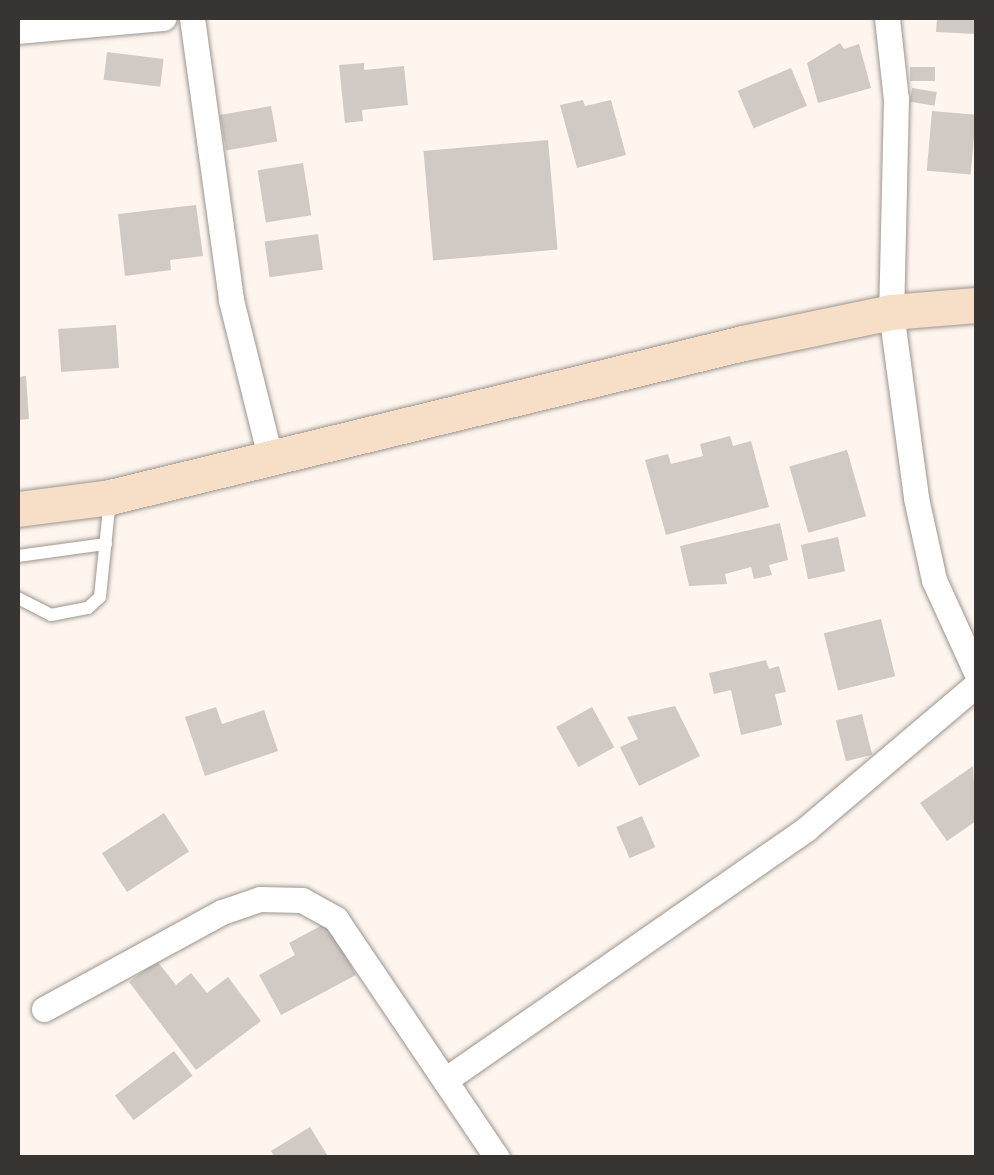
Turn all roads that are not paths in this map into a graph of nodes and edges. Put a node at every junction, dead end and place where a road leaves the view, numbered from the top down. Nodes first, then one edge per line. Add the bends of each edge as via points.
1 (163, 18) edge
2 (192, 18) edge
3 (886, 18) edge
4 (18, 32) edge
5 (976, 305) edge
6 (891, 312) junction
7 (271, 460) junction
8 (110, 496) junction
9 (18, 509) edge
10 (106, 544) junction
11 (18, 556) edge
12 (18, 598) edge
13 (976, 672) edge
14 (976, 685) edge
15 (44, 1009) dead end
16 (448, 1078) junction
17 (496, 1158) edge

1 - 4 street
2 - 7 street via 231,300
3 - 6 street via 896,99
5 - 6 street
6 - 7 street
6 - 13 street via 934,580
7 - 8 street
8 - 9 street
8 - 10 lane
10 - 11 lane
10 - 12 lane via 106,581 88,608 50,616
14 - 16 street via 806,829
15 - 16 street via 222,912 260,899 302,900 336,919
16 - 17 street

